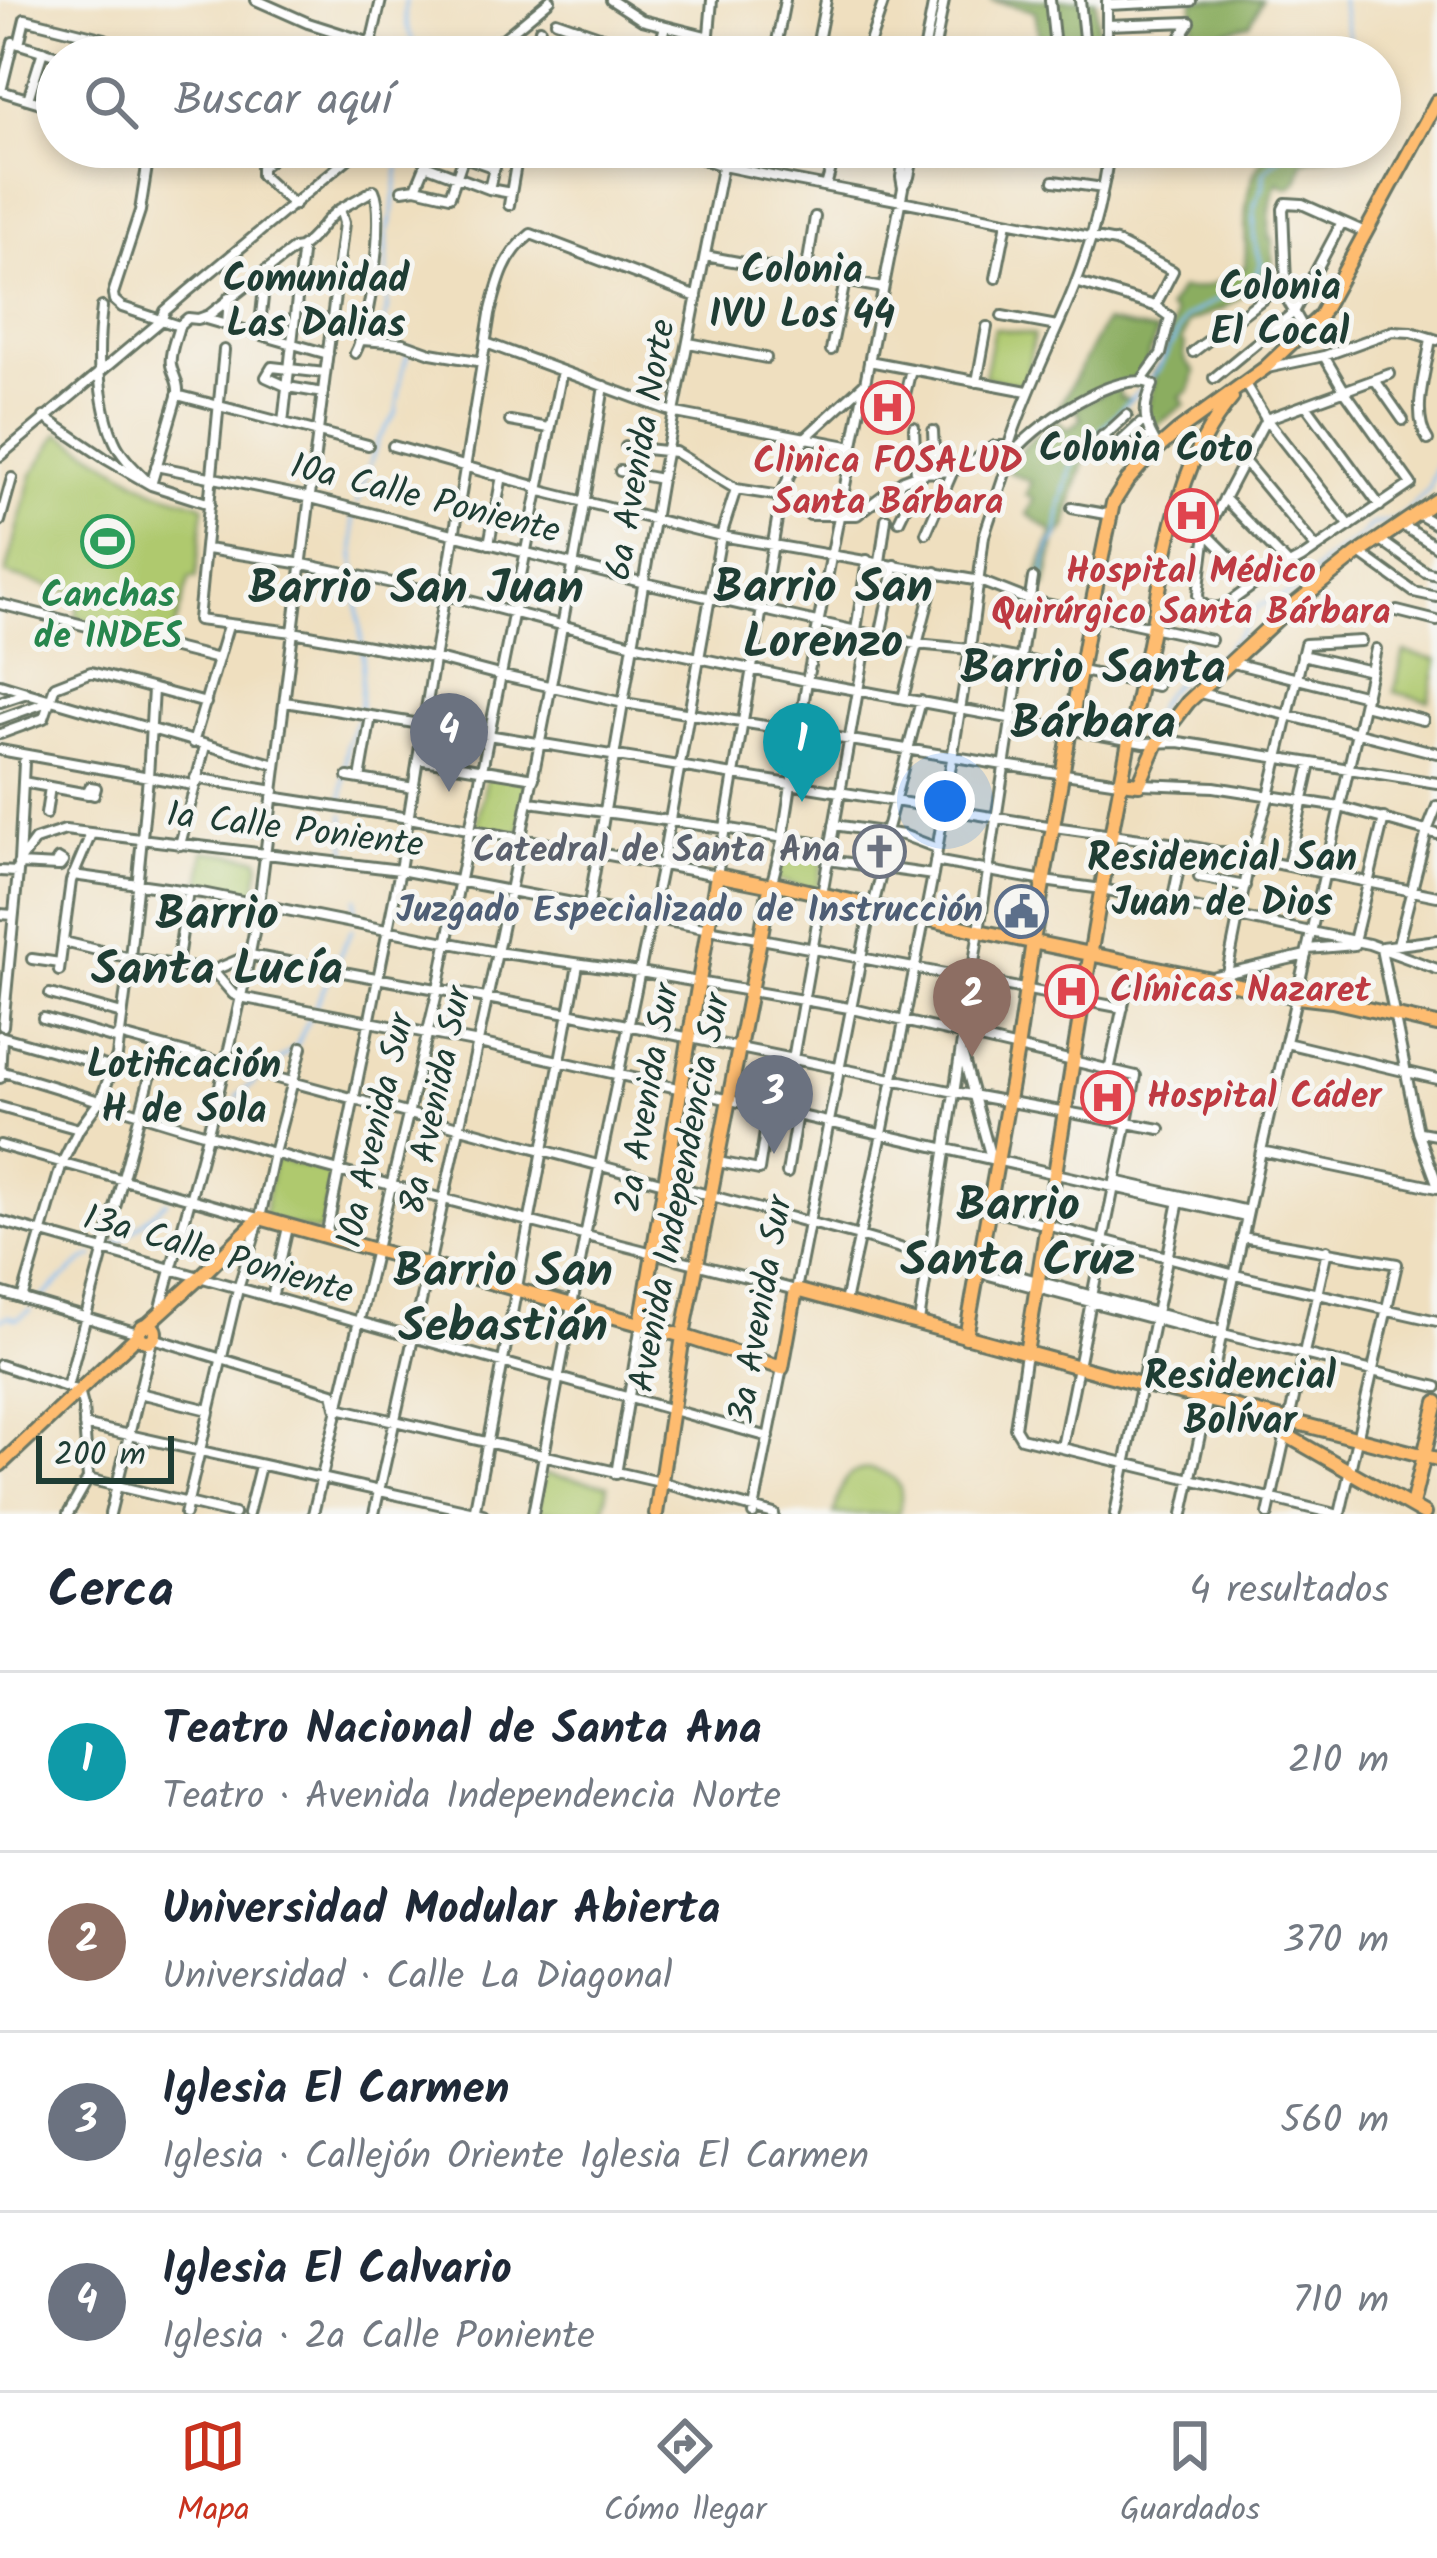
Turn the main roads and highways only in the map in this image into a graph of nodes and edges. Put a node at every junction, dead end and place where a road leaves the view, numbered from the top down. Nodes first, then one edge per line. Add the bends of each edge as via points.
1 (1437, 101) edge
2 (1401, 168) edge
3 (1401, 168) edge
4 (1209, 417) junction
5 (1436, 501) edge
6 (1120, 782) junction
7 (771, 884) junction
8 (1033, 941) junction
9 (1092, 954) junction
10 (1437, 1025) edge
11 (641, 1324) junction
12 (683, 1336) junction
13 (966, 1337) junction
14 (1026, 1353) junction
15 (1437, 1402) edge
16 (1287, 1428) junction
17 (1431, 1458) edge
18 (0, 1465) edge
19 (1418, 1510) edge
20 (656, 1514) edge

1 - 2 main road
3 - 4 main road via 1320,316
4 - 6 main road via 1174,520
4 - 8 main road via 1139,466 1112,509
5 - 6 main road via 1286,611 1183,707 1139,784
6 - 9 main road
7 - 8 main road
7 - 11 main road, 2a Avenida Sur via 717,875
7 - 12 main road, Avenida Independencia Sur
8 - 9 main road
8 - 13 main road
9 - 10 main road
9 - 14 main road
11 - 12 main road
11 - 18 main road via 260,1218 145,1337 73,1389
12 - 13 main road, 3a Avenida Sur via 782,1368 796,1290
12 - 20 main road, Avenida Independencia Sur
13 - 14 main road
14 - 16 main road via 1237,1407
15 - 17 main road
16 - 17 main road
16 - 19 main road
17 - 19 main road

